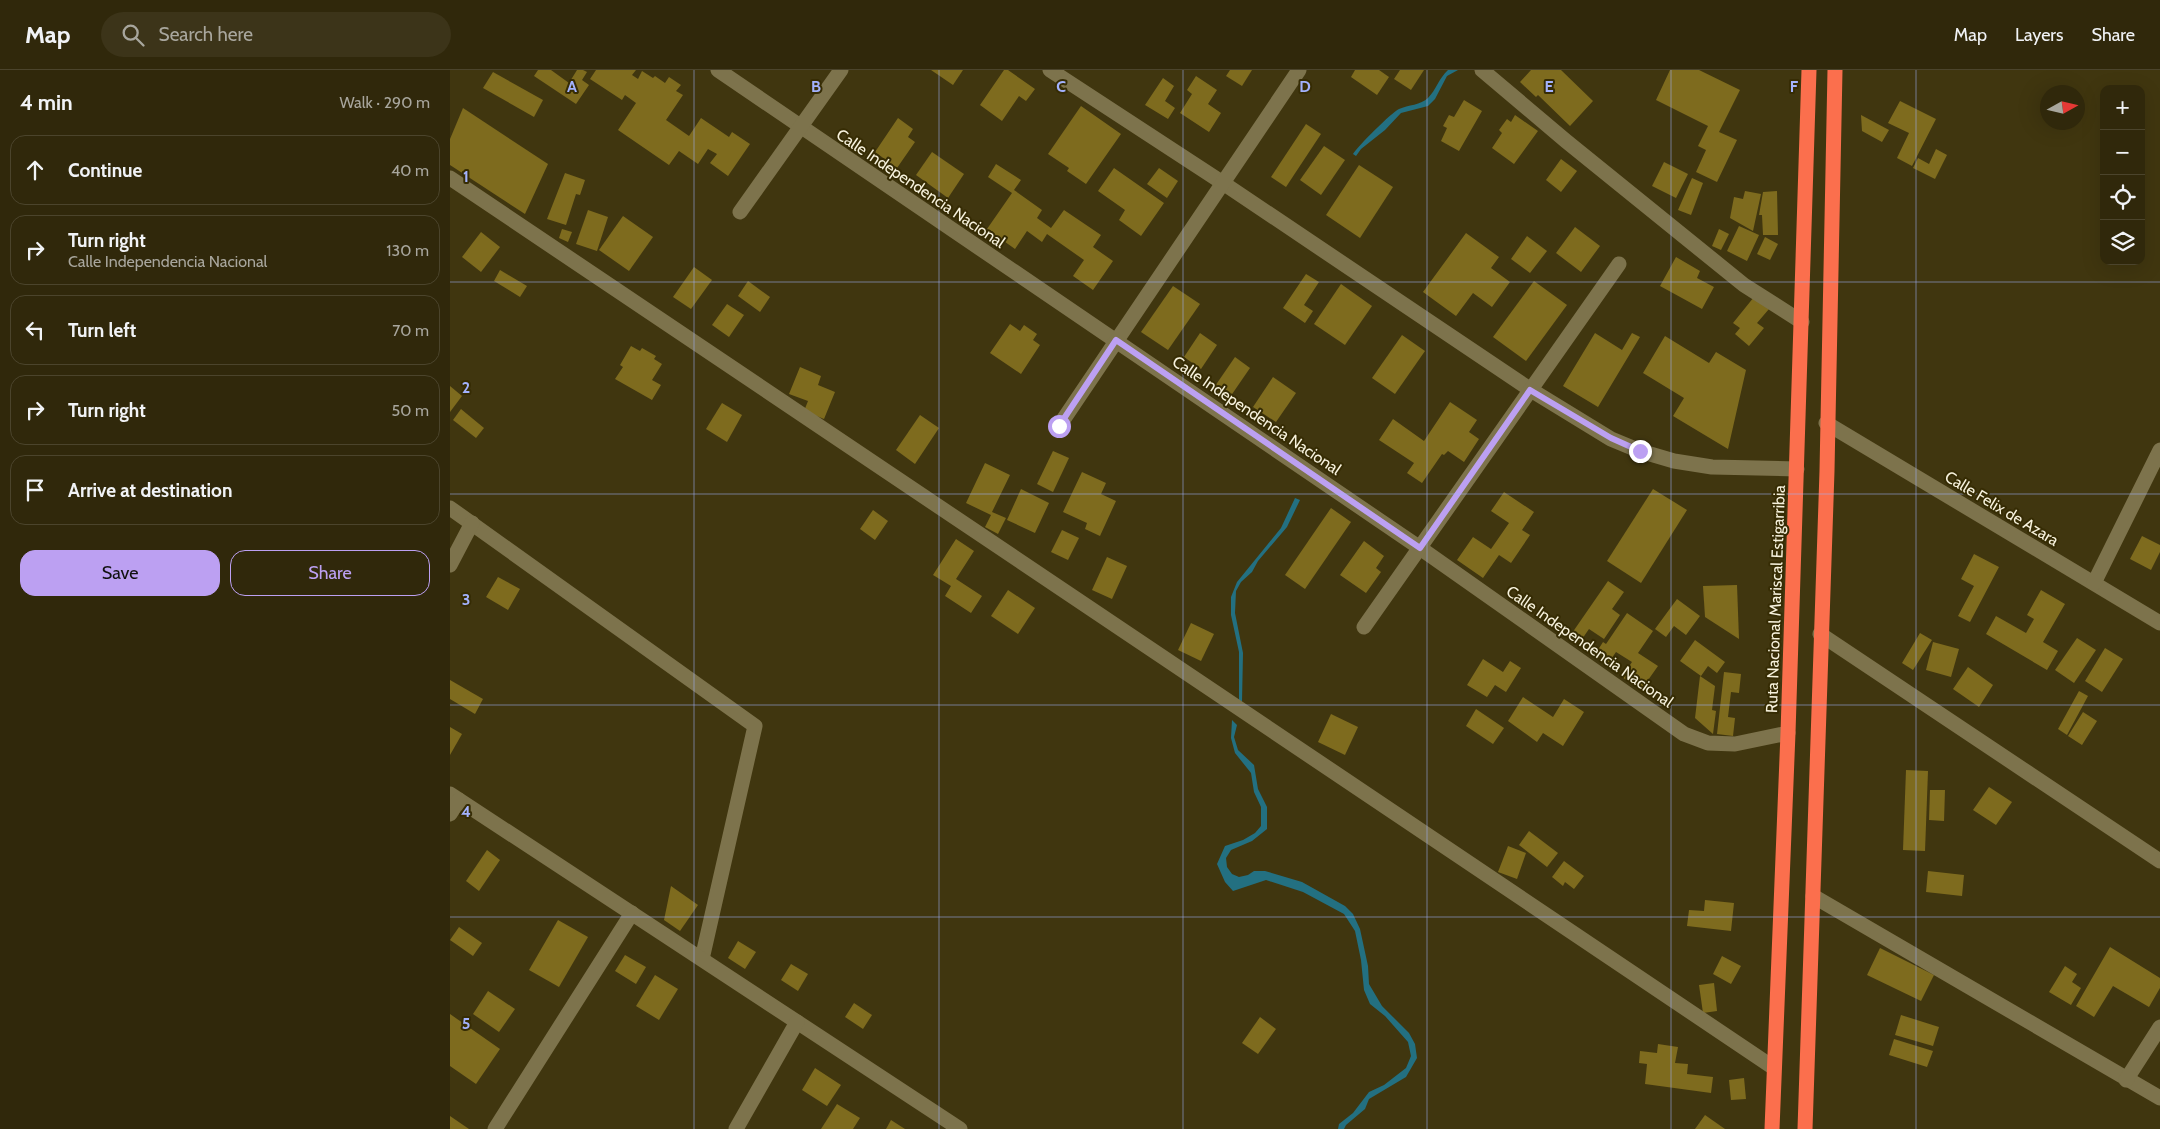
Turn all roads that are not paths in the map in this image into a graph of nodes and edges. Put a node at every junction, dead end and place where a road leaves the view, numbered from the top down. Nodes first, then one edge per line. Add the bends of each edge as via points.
1 (718, 70) edge
2 (841, 70) edge
3 (1050, 70) edge
4 (1299, 70) edge
5 (1482, 70) edge
6 (1810, 70) edge
7 (1835, 70) edge
8 (800, 127) junction
9 (450, 178) edge
10 (1223, 183) junction
11 (740, 212) dead end
12 (1619, 264) dead end
13 (1802, 322) junction
14 (1116, 340) junction
15 (1530, 390) junction
16 (1826, 423) junction
17 (1059, 426) dead end
18 (2160, 450) edge
19 (1797, 470) junction
20 (450, 508) edge
21 (472, 524) junction
22 (1420, 548) junction
23 (450, 564) edge
24 (2094, 583) junction
25 (2160, 623) edge
26 (1364, 628) dead end
27 (1820, 634) junction
28 (1788, 733) junction
29 (454, 797) edge
30 (450, 814) edge
31 (2160, 861) edge
32 (1814, 896) junction
33 (632, 913) junction
34 (702, 959) junction
35 (797, 1022) junction
36 (2160, 1027) edge
37 (1774, 1068) junction
38 (2126, 1080) junction
39 (2160, 1098) edge
40 (495, 1129) edge
41 (736, 1129) edge
42 (960, 1129) edge
43 (1772, 1129) edge
44 (1805, 1129) edge

1 - 8 street, Calle Independencia Nacional
2 - 8 street
3 - 10 street
4 - 10 street
5 - 13 street via 1744,285
6 - 13 highway, Ruta Nacional Mariscal Estigarribia
7 - 16 highway
8 - 11 street
8 - 14 street, Calle Independencia Nacional
9 - 37 street
10 - 14 street
10 - 15 street
12 - 15 street
13 - 19 highway, Ruta Nacional Mariscal Estigarribia
14 - 17 street
14 - 22 street, Calle Independencia Nacional
15 - 19 street via 1611,438 1674,462 1712,467
15 - 22 street
16 - 24 street, Calle Felix de Azara
16 - 27 highway
18 - 24 street
19 - 28 highway, Ruta Nacional Mariscal Estigarribia
20 - 21 street
21 - 23 street
21 - 34 street via 755,726
22 - 26 street
22 - 28 street, Calle Independencia Nacional via 1684,734 1708,743 1734,744
24 - 25 street, Calle Felix de Azara
27 - 31 street
27 - 32 highway
28 - 37 highway, Ruta Nacional Mariscal Estigarribia
29 - 30 street
29 - 33 street
32 - 38 street
32 - 44 highway
33 - 34 street
33 - 40 street
34 - 35 street
35 - 41 street
35 - 42 street
36 - 38 street
37 - 43 highway, Ruta Nacional Mariscal Estigarribia
38 - 39 street

